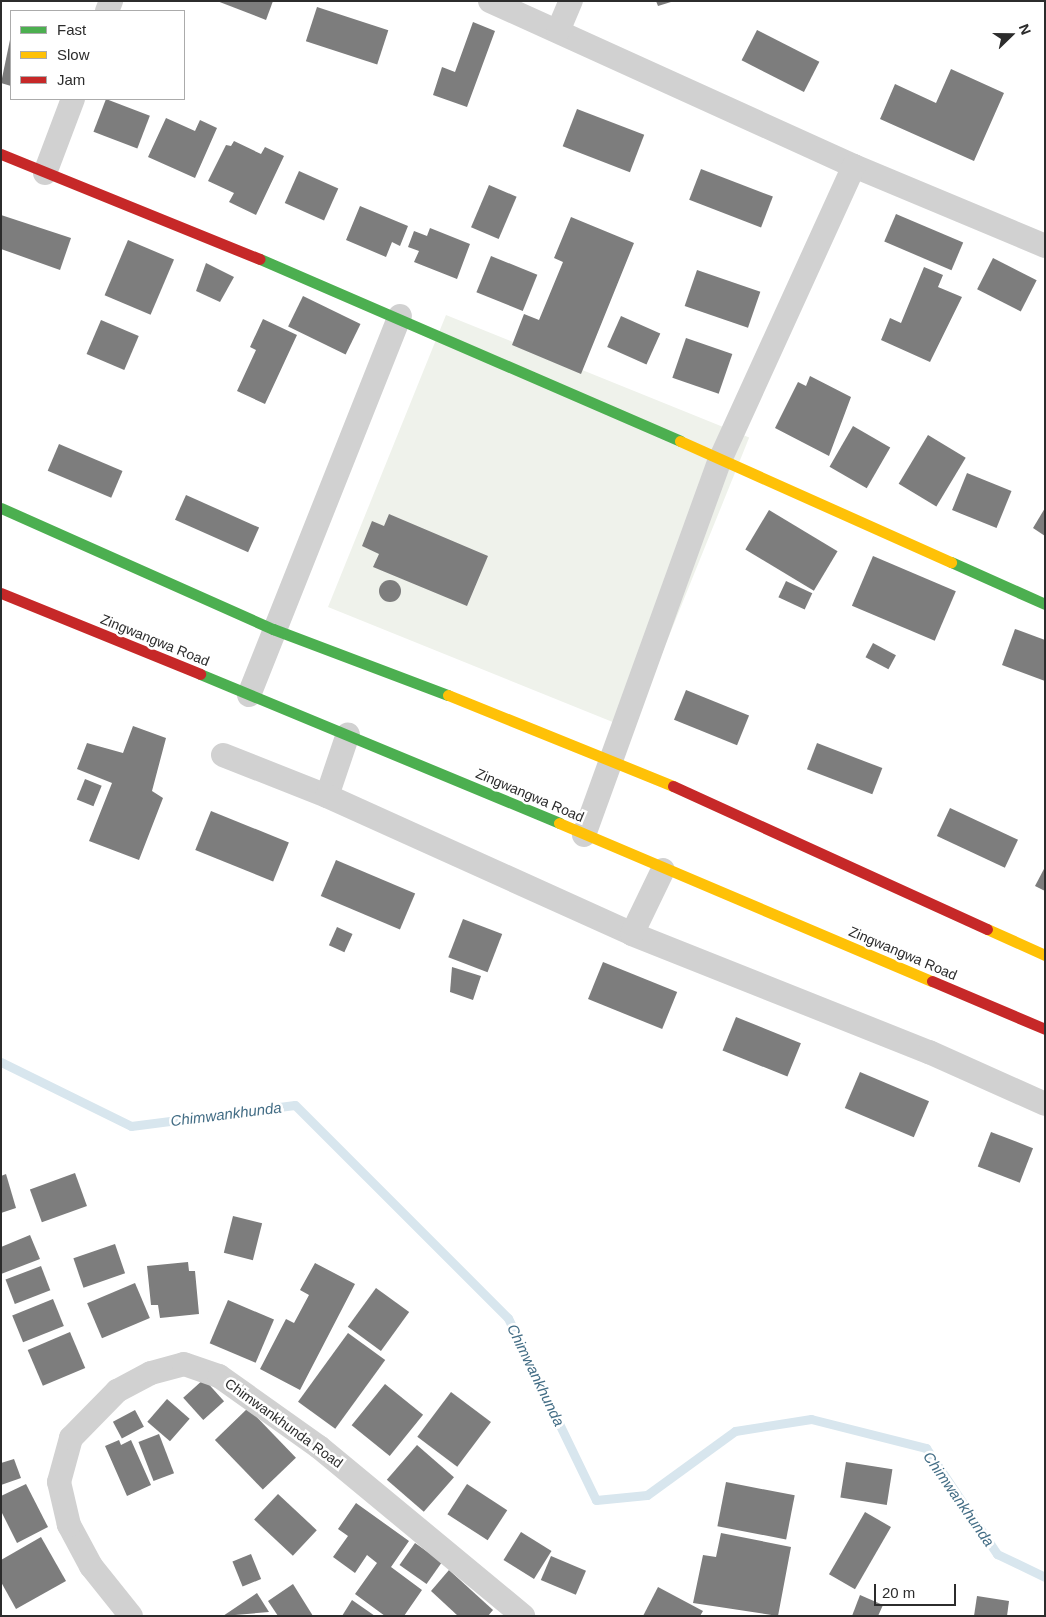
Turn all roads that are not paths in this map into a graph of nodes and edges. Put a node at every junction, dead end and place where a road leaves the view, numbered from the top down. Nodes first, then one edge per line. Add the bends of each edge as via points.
1 (490, 1) edge
2 (571, 1) edge
3 (558, 31) junction
4 (73, 100) edge
5 (1, 154) edge
6 (854, 166) junction
7 (44, 173) junction
8 (1045, 246) edge
9 (400, 316) junction
10 (720, 460) junction
11 (1, 508) edge
12 (1, 594) edge
13 (1045, 604) edge
14 (273, 629) junction
15 (249, 694) junction
16 (348, 734) junction
17 (223, 755) dead end
18 (610, 757) junction
19 (326, 796) junction
20 (584, 835) junction
21 (663, 870) junction
22 (632, 934) junction
23 (1045, 955) edge
24 (1045, 1029) edge
25 (1045, 1104) edge
26 (132, 1616) edge
27 (522, 1616) edge

1 - 3 street
2 - 3 street
3 - 6 street
4 - 7 street
5 - 7 street
6 - 8 street
6 - 10 street
7 - 9 street
9 - 10 street
9 - 14 street
10 - 13 street
10 - 18 street
11 - 14 street
12 - 15 street, Zingwangwa Road
14 - 15 street
14 - 18 street
15 - 16 street, Zingwangwa Road
16 - 19 street
16 - 20 street, Zingwangwa Road
17 - 19 street
18 - 20 street
18 - 23 street
19 - 22 street
20 - 21 street, Zingwangwa Road
21 - 22 street
21 - 24 street, Zingwangwa Road
22 - 25 street via 929,1052
26 - 27 street, Chimwankhunda Road via 91,1566 69,1525 59,1482 72,1438 116,1391 151,1373 184,1364 219,1376 319,1447

